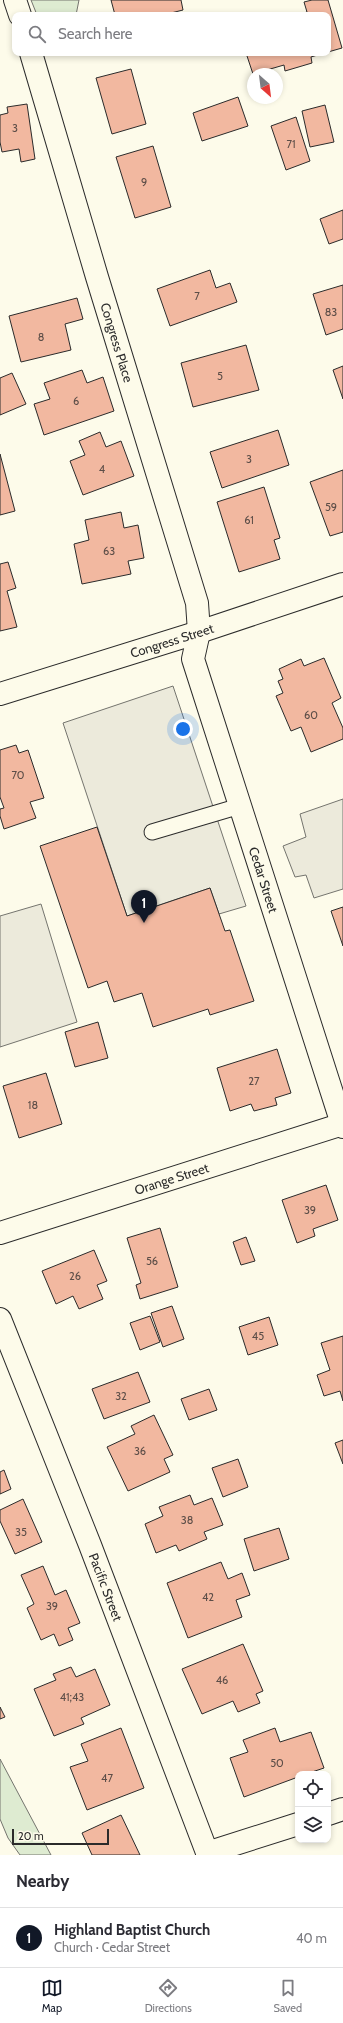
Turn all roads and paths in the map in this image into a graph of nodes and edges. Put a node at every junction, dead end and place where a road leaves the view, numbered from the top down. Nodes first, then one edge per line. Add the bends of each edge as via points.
1 (15, 0) edge
2 (19, 12) edge
3 (32, 56) edge
4 (343, 584) edge
5 (199, 632) junction
6 (0, 694) edge
7 (240, 806) junction
8 (152, 832) dead end
9 (343, 1125) edge
10 (0, 1233) edge
11 (0, 1319) edge
12 (343, 1809) edge
13 (331, 1813) edge
14 (295, 1825) edge
15 (208, 1854) edge

1 - 2 street
3 - 5 street, Congress Place via 197,604
4 - 5 street, Congress Street
5 - 6 street, Congress Street
5 - 7 street, Cedar Street via 193,659
7 - 8 lane
7 - 9 street, Cedar Street
9 - 10 street, Orange Street
11 - 15 street, Pacific Street
12 - 13 street
14 - 15 street

